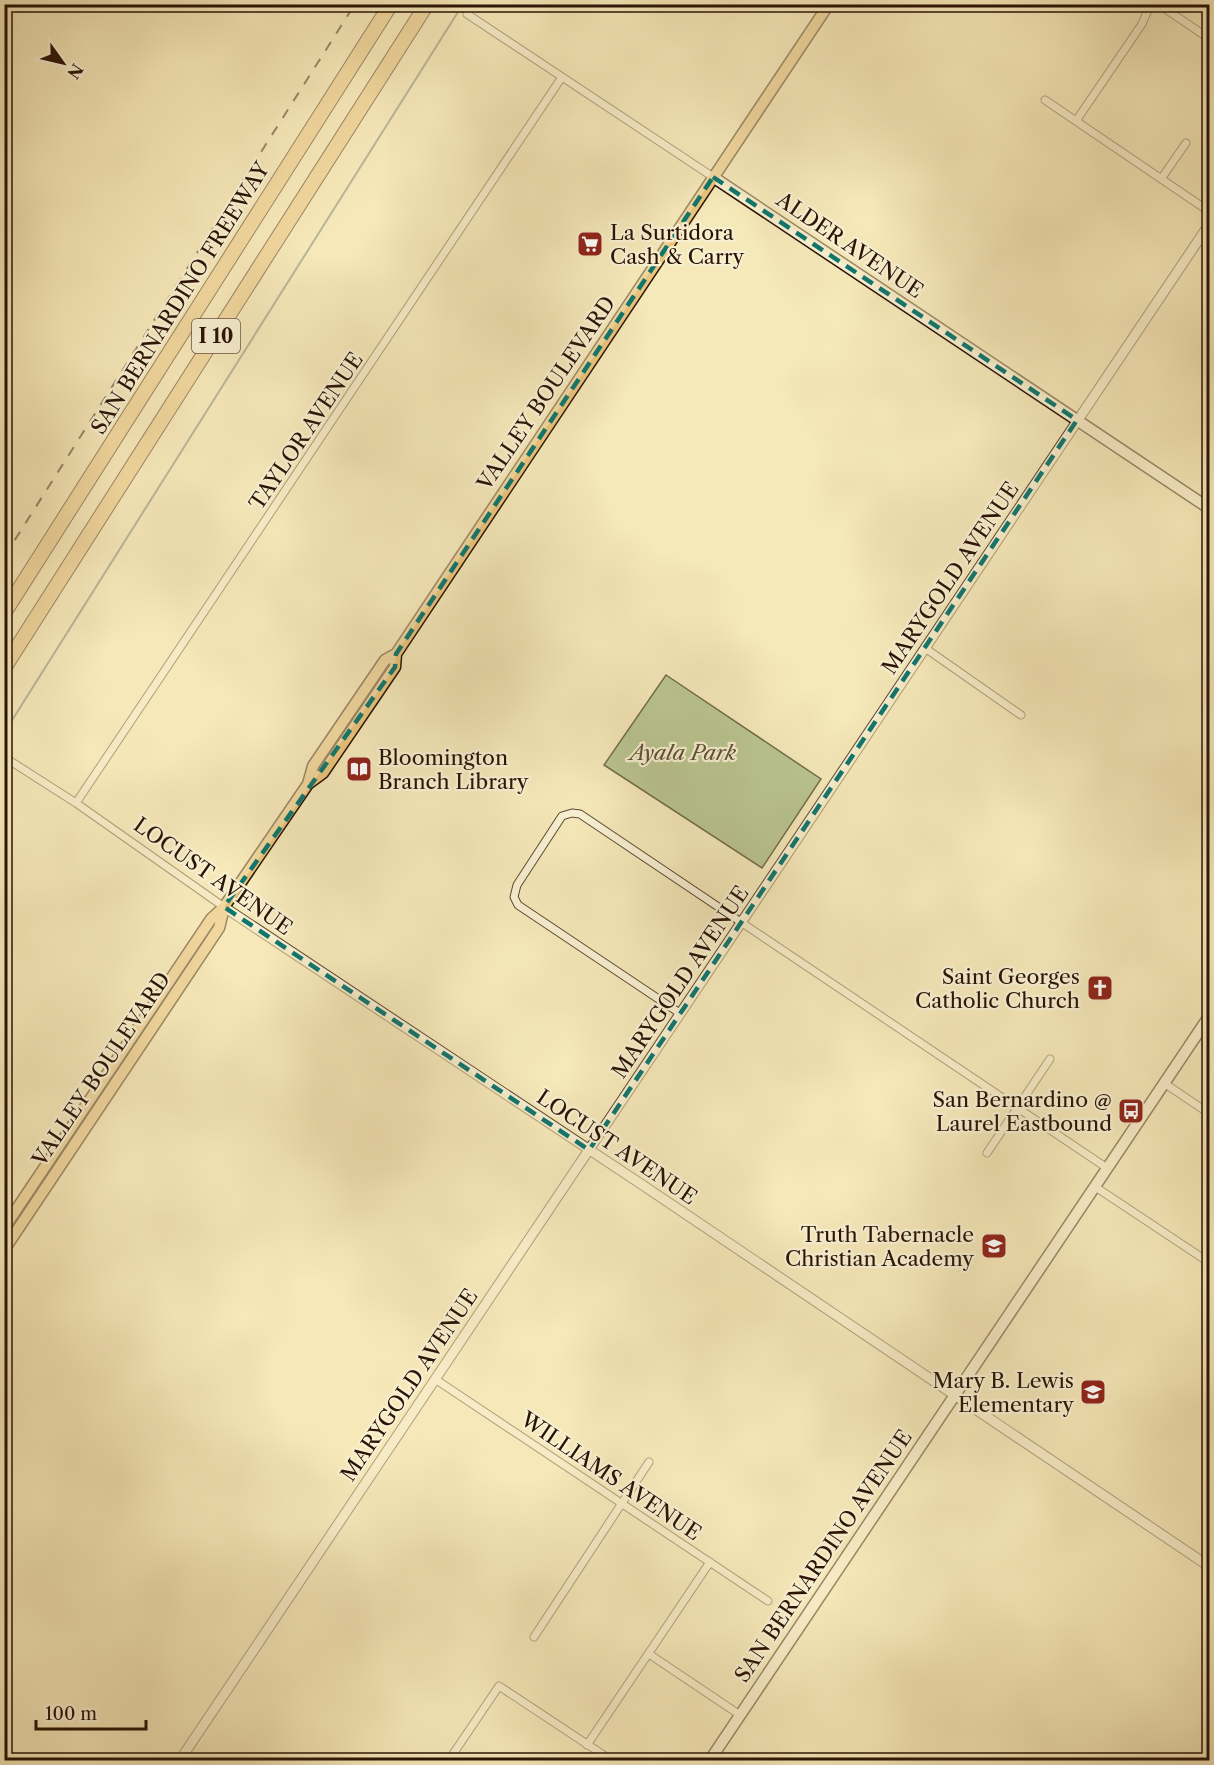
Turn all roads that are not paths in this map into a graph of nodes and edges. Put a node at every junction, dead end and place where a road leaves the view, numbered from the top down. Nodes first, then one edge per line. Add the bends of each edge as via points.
1 (391, 4) edge
2 (427, 4) edge
3 (829, 4) edge
4 (1157, 4) edge
5 (467, 14) dead end
6 (1209, 39) edge
7 (562, 77) junction
8 (1045, 100) dead end
9 (1076, 121) junction
10 (1186, 143) dead end
11 (713, 177) junction
12 (1161, 179) junction
13 (1209, 212) edge
14 (1209, 223) edge
15 (1077, 420) junction
16 (1209, 509) edge
17 (4, 614) edge
18 (925, 648) junction
19 (4, 669) edge
20 (1021, 715) dead end
21 (4, 757) edge
22 (76, 803) junction
23 (224, 908) junction
24 (742, 923) junction
25 (681, 1014) junction
26 (1209, 1015) edge
27 (1050, 1059) dead end
28 (1164, 1083) junction
29 (1019, 1108) junction
30 (1209, 1114) edge
31 (589, 1150) junction
32 (987, 1153) dead end
33 (1107, 1168) junction
34 (1094, 1186) junction
35 (4, 1228) edge
36 (4, 1250) edge
37 (1208, 1260) edge
38 (435, 1379) junction
39 (953, 1396) junction
40 (649, 1462) dead end
41 (622, 1503) junction
42 (710, 1562) junction
43 (1209, 1567) edge
44 (768, 1601) dead end
45 (534, 1637) dead end
46 (649, 1654) junction
47 (740, 1715) junction
48 (587, 1745) junction
49 (180, 1761) edge
50 (448, 1761) edge
51 (611, 1761) edge
52 (710, 1761) edge

1 - 17 highway, SAN BERNARDINO FREEWAY / I 10
2 - 19 highway, I 10
3 - 11 main road, VALLEY BOULEVARD
4 - 6 street
4 - 9 street via 1148,10
5 - 7 street, ALDER AVENUE
7 - 11 street, ALDER AVENUE
7 - 22 street, TAYLOR AVENUE
8 - 9 street
9 - 12 street
10 - 12 street
11 - 15 main road, ALDER AVENUE
11 - 23 main road, VALLEY BOULEVARD via 396,654 395,667 347,739 323,773 308,784
12 - 13 street
14 - 15 street, MARYGOLD AVENUE
15 - 16 main road, ALDER AVENUE
15 - 18 street, MARYGOLD AVENUE
18 - 20 street
18 - 24 street, MARYGOLD AVENUE
21 - 22 street, LOCUST AVENUE
22 - 23 street, LOCUST AVENUE
23 - 31 street, LOCUST AVENUE
23 - 35 main road, VALLEY BOULEVARD via 211,919
23 - 36 main road, VALLEY BOULEVARD via 219,928
24 - 25 street, MARYGOLD AVENUE
24 - 25 street via 580,814 562,816 517,885 514,897 518,905
24 - 29 street
25 - 31 street, MARYGOLD AVENUE
26 - 28 main road, SAN BERNARDINO AVENUE
27 - 29 street
28 - 30 street
28 - 33 main road, SAN BERNARDINO AVENUE
29 - 32 street
29 - 33 street
31 - 38 street, MARYGOLD AVENUE
31 - 39 street, LOCUST AVENUE
33 - 34 main road, SAN BERNARDINO AVENUE
34 - 37 street
34 - 39 main road, SAN BERNARDINO AVENUE
38 - 41 street, WILLIAMS AVENUE
38 - 49 street, MARYGOLD AVENUE
39 - 43 street, LOCUST AVENUE
39 - 47 main road, SAN BERNARDINO AVENUE
40 - 41 street
41 - 42 street, WILLIAMS AVENUE
41 - 45 street
42 - 44 street, WILLIAMS AVENUE
42 - 46 street
46 - 47 street
46 - 48 street
47 - 52 main road, SAN BERNARDINO AVENUE
48 - 50 street via 499,1686
48 - 51 street

